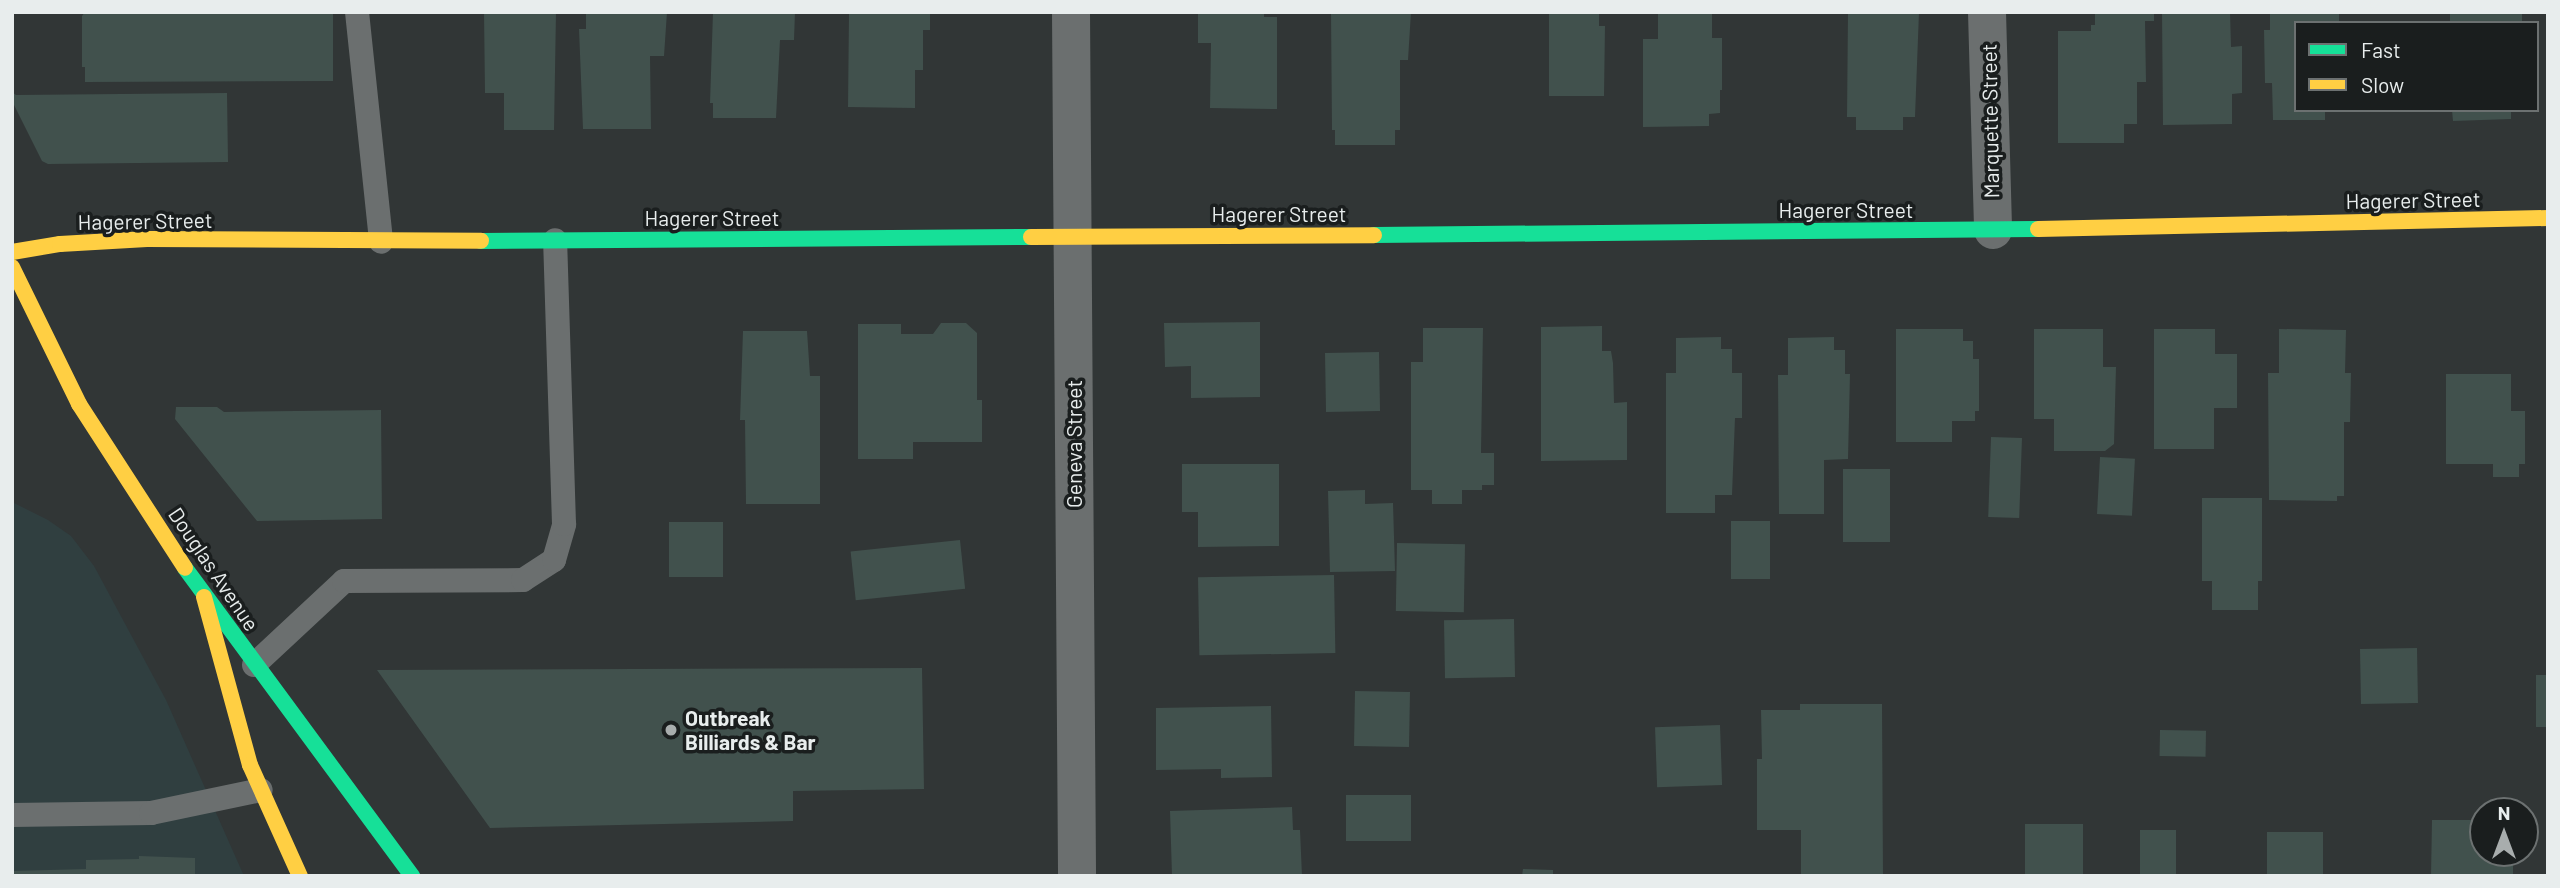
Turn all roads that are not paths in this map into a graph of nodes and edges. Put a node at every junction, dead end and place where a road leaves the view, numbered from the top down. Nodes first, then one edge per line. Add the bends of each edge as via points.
1 (357, 12) edge
2 (1071, 12) edge
3 (1987, 12) edge
4 (2548, 218) edge
5 (1993, 230) junction
6 (1073, 236) junction
7 (555, 240) junction
8 (381, 242) junction
9 (12, 252) edge
10 (12, 267) edge
11 (204, 597) junction
12 (254, 665) junction
13 (261, 790) junction
14 (12, 816) edge
15 (300, 876) edge
16 (412, 876) edge
17 (1077, 876) edge

1 - 8 lane
2 - 6 street, Geneva Street
3 - 5 street, Marquette Street
4 - 5 street, Hagerer Street
5 - 6 street, Hagerer Street
6 - 7 street, Hagerer Street
6 - 17 street, Geneva Street
7 - 8 street, Hagerer Street
7 - 12 lane via 564,524 554,560 523,580 344,581
8 - 9 street, Hagerer Street via 147,239
10 - 11 street, Douglas Avenue via 79,404
11 - 12 street, Douglas Avenue
11 - 13 street
12 - 16 street, Douglas Avenue
13 - 14 lane via 151,813
13 - 15 street

